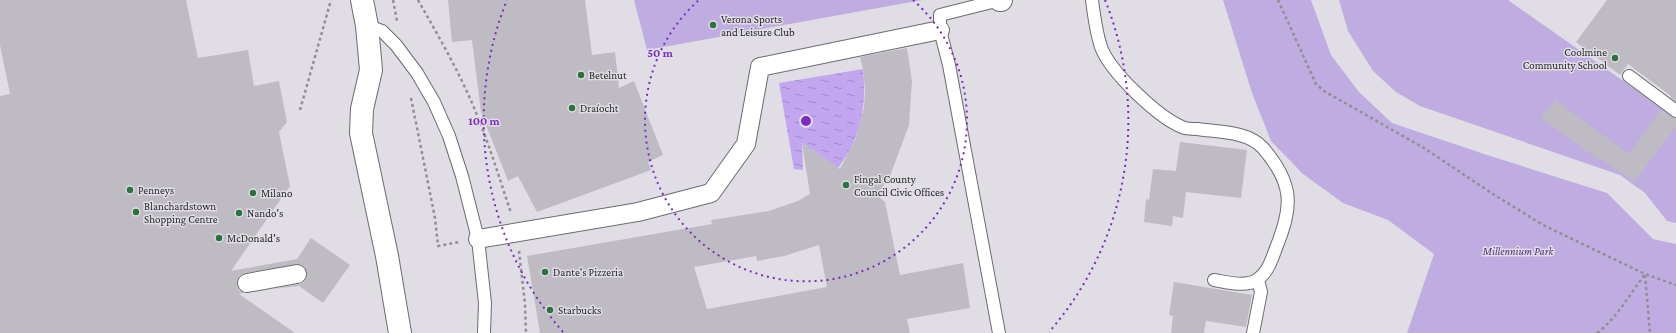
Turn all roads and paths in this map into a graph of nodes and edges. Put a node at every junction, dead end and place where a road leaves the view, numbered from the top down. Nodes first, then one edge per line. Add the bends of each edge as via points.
1 (331, 0) edge
2 (362, 0) edge
3 (393, 0) edge
4 (418, 0) edge
5 (1000, 0) edge
6 (1092, 0) edge
7 (1278, 0) edge
8 (367, 26) junction
9 (940, 30) junction
10 (402, 53) junction
11 (1628, 76) dead end
12 (410, 91) dead end
13 (300, 110) dead end
14 (1676, 111) edge
15 (516, 232) junction
16 (478, 239) junction
17 (438, 246) dead end
18 (296, 274) dead end
19 (1645, 274) junction
20 (1214, 280) dead end
21 (1258, 280) junction
22 (248, 283) dead end
23 (1676, 286) edge
24 (400, 333) edge
25 (484, 333) edge
26 (526, 333) edge
27 (999, 333) edge
28 (1253, 333) edge
29 (1596, 333) edge
30 (1650, 333) edge

1 - 13 path
2 - 8 street
3 - 10 path
4 - 15 path via 476,113 494,160
5 - 9 lane via 940,15
6 - 21 lane via 1095,26 1102,49 1119,76 1156,111 1182,127 1244,136 1261,146 1274,162 1284,182 1288,199 1287,215 1268,267
7 - 19 path via 1316,84 1324,91 1424,148 1542,224
8 - 10 lane via 382,31
8 - 24 street via 371,70 362,109 361,133
9 - 15 street via 760,68 746,144 711,193 638,212
9 - 27 lane via 949,65
10 - 16 lane via 434,102 449,136
11 - 14 lane
12 - 17 path via 435,218
15 - 16 street
15 - 26 path
16 - 25 lane via 485,303
18 - 22 street
19 - 23 path
19 - 29 path via 1604,328
19 - 30 path
20 - 21 lane via 1246,284
21 - 28 lane via 1261,292

